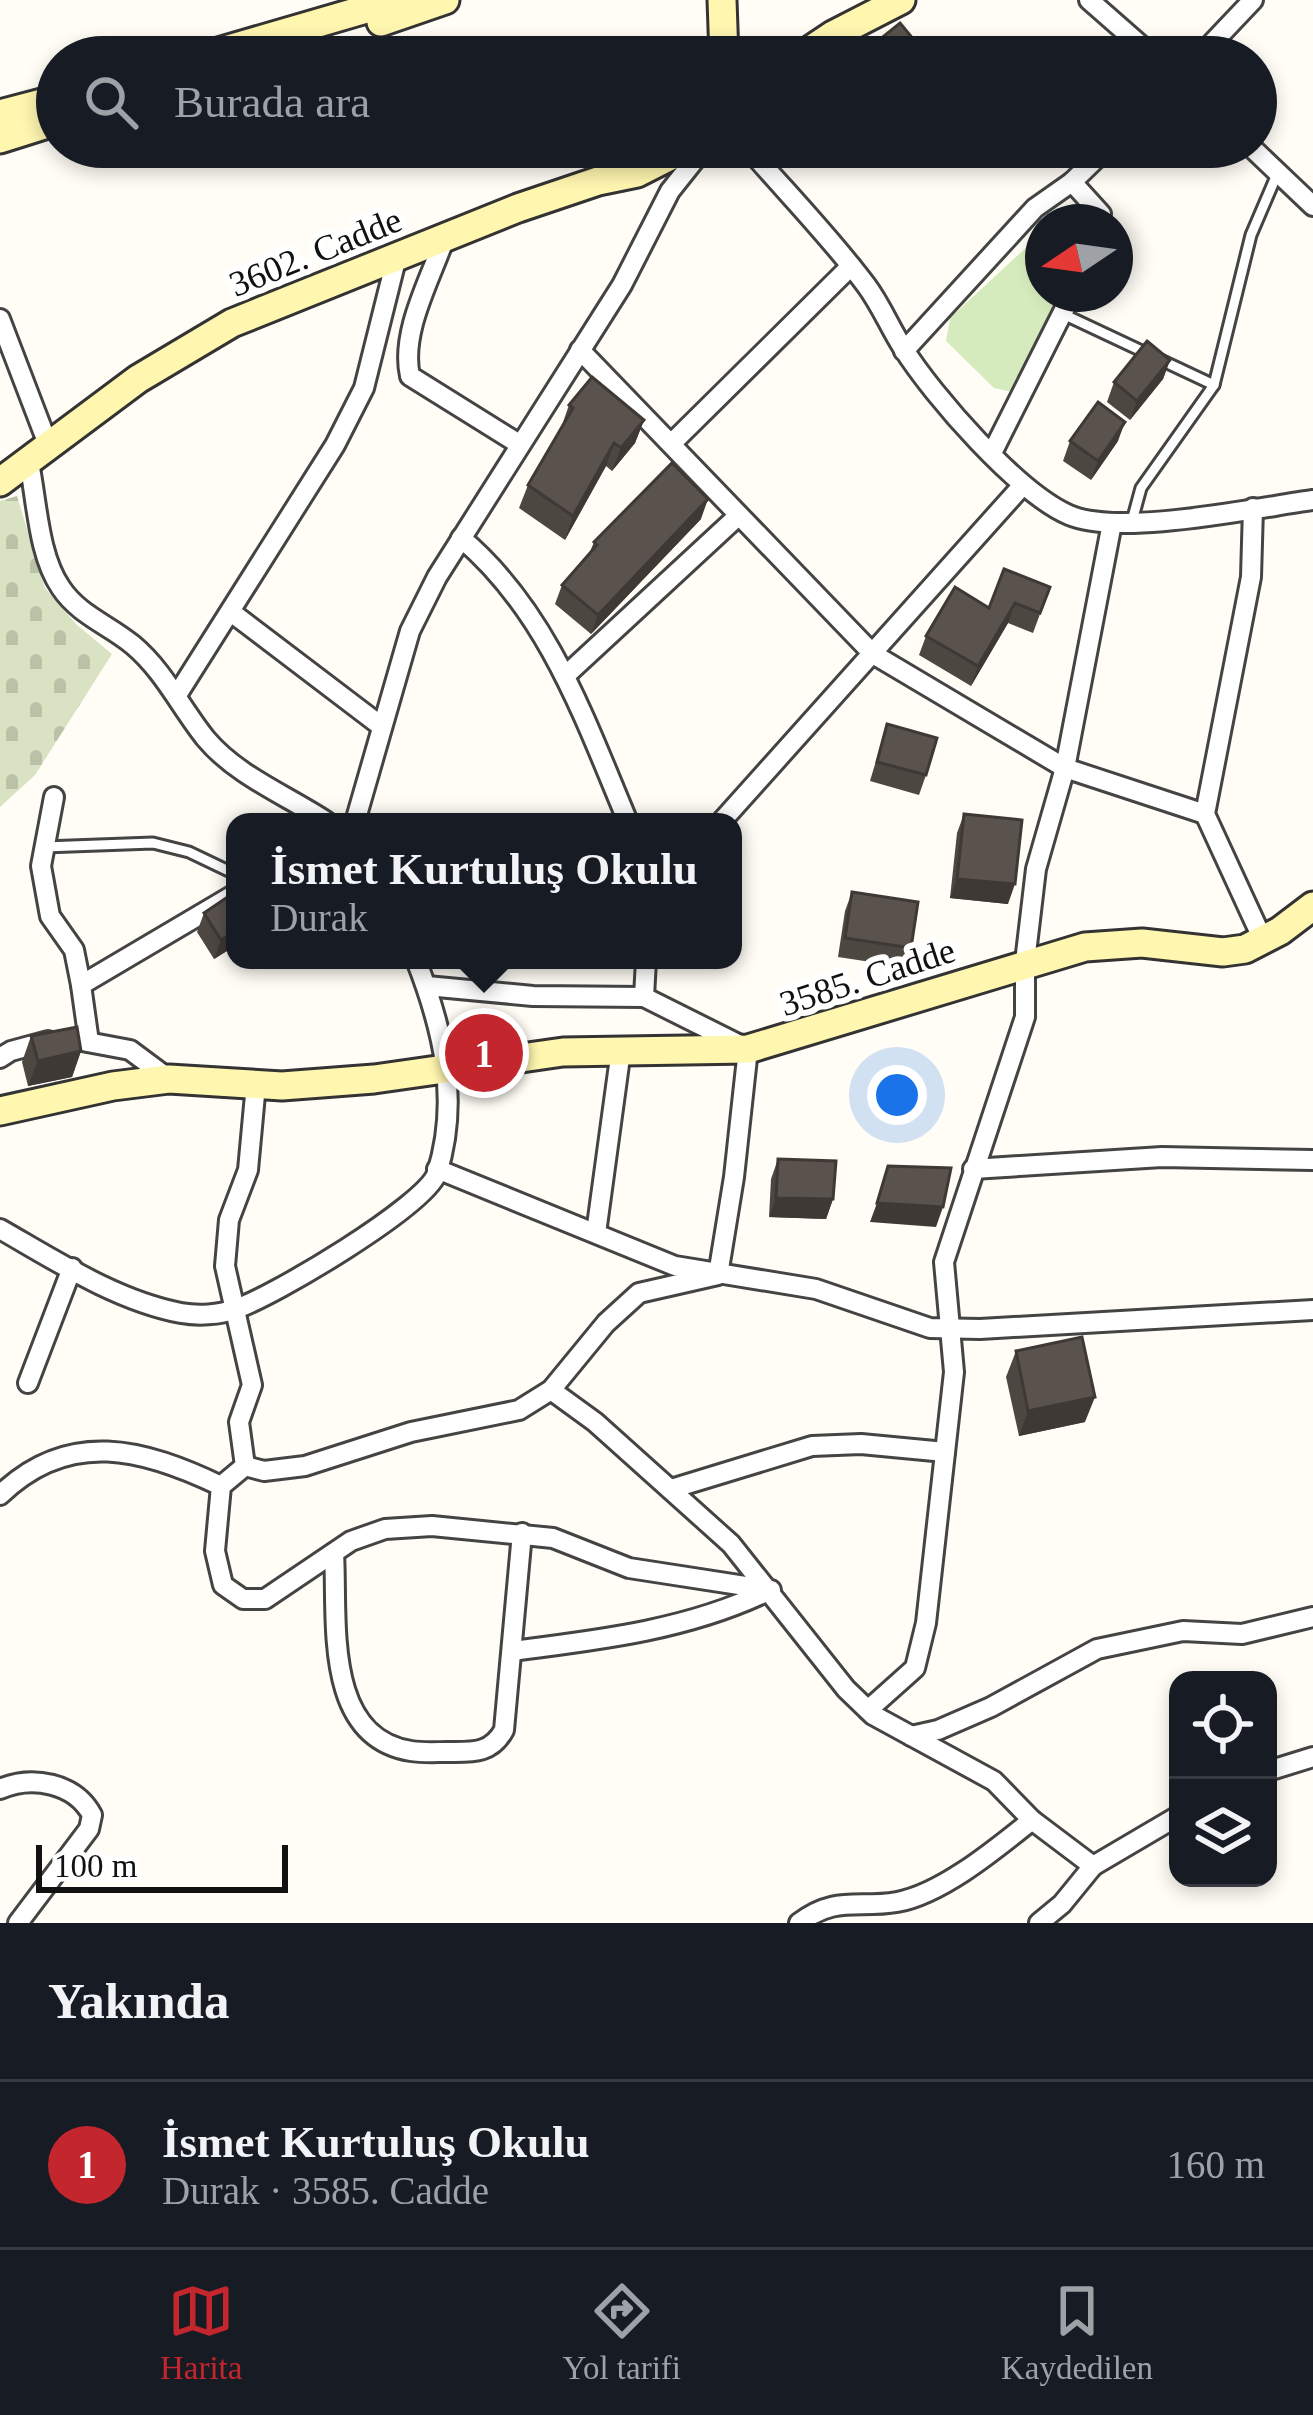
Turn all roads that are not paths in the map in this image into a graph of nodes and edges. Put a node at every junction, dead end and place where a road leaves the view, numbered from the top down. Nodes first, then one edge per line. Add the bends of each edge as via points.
1 (397, 0) edge
2 (446, 0) edge
3 (722, 0) edge
4 (901, 0) edge
5 (1089, 0) edge
6 (1253, 0) edge
7 (273, 36) edge
8 (334, 36) edge
9 (723, 36) edge
10 (830, 36) edge
11 (1130, 36) edge
12 (1218, 36) edge
13 (36, 105) edge
14 (0, 114) edge
15 (36, 128) edge
16 (0, 139) edge
17 (647, 168) edge
18 (688, 168) edge
19 (765, 168) edge
20 (1086, 168) edge
21 (1273, 168) edge
22 (1277, 172) junction
23 (1072, 182) junction
24 (1092, 204) edge
25 (1313, 206) edge
26 (445, 237) junction
27 (398, 256) junction
28 (851, 266) junction
29 (1063, 314) joint
30 (0, 319) edge
31 (580, 350) junction
32 (904, 351) junction
33 (1214, 385) junction
34 (672, 443) junction
35 (519, 444) junction
36 (992, 453) junction
37 (39, 455) junction
38 (0, 482) edge
39 (1022, 486) junction
40 (1313, 500) edge
41 (1253, 508) junction
42 (738, 516) junction
43 (1122, 522) junction
44 (461, 538) junction
45 (232, 612) junction
46 (873, 654) junction
47 (565, 676) junction
48 (178, 695) junction
49 (381, 726) junction
50 (1065, 768) junction
51 (54, 797) dead end
52 (312, 813) edge
53 (357, 813) edge
54 (624, 813) edge
55 (729, 813) edge
56 (1205, 814) junction
57 (44, 847) junction
58 (226, 870) edge
59 (226, 899) edge
60 (1313, 906) edge
61 (1313, 937) edge
62 (1263, 940) junction
63 (1025, 962) junction
64 (420, 969) edge
65 (646, 969) edge
66 (81, 986) junction
67 (427, 986) junction
68 (644, 997) junction
69 (89, 1042) junction
70 (748, 1049) junction
71 (621, 1050) junction
72 (0, 1058) edge
73 (448, 1068) junction
74 (169, 1079) junction
75 (256, 1084) junction
76 (0, 1111) edge
77 (1313, 1160) edge
78 (437, 1169) junction
79 (973, 1169) junction
80 (0, 1230) edge
81 (596, 1233) junction
82 (635, 1250) junction
83 (72, 1268) junction
84 (718, 1275) junction
85 (639, 1292) junction
86 (234, 1310) junction
87 (1313, 1310) edge
88 (950, 1328) junction
89 (28, 1383) dead end
90 (551, 1390) junction
91 (945, 1452) junction
92 (245, 1466) junction
93 (221, 1486) junction
94 (671, 1489) junction
95 (0, 1495) edge
96 (522, 1533) junction
97 (334, 1553) junction
98 (771, 1590) junction
99 (1313, 1617) edge
100 (512, 1651) junction
101 (868, 1711) junction
102 (911, 1736) junction
103 (1313, 1756) edge
104 (1277, 1768) edge
105 (0, 1789) edge
106 (1032, 1820) junction
107 (1169, 1821) edge
108 (1094, 1866) junction
109 (1048, 1920) edge
110 (18, 1923) edge
111 (800, 1923) edge

1 - 7 main road
2 - 8 main road
3 - 9 main road
4 - 10 main road
5 - 11 street
6 - 12 street
13 - 14 main road
15 - 16 main road
17 - 26 main road, 3602. Cadde
18 - 31 street
19 - 28 street
20 - 23 street
21 - 22 street
22 - 25 street
22 - 33 lane via 1251,236
23 - 24 street
23 - 32 street via 1035,208
26 - 27 main road, 3602. Cadde
26 - 35 street via 409,340 410,376
27 - 37 main road, 3602. Cadde via 204,338
27 - 45 street via 364,388
28 - 32 street
28 - 34 street
29 - 33 lane
29 - 36 street
30 - 37 street
31 - 34 street
31 - 35 street
32 - 36 street
33 - 43 lane
34 - 42 street
35 - 44 street
36 - 39 street
37 - 38 main road, 3602. Cadde
37 - 48 street via 49,561 60,587 132,644
39 - 43 street via 1071,516
39 - 46 street
40 - 41 street
41 - 43 street
41 - 56 street via 1250,577
42 - 46 street
42 - 47 street
43 - 50 street
44 - 47 street via 495,566
44 - 49 street via 410,631
45 - 48 street
45 - 49 street
46 - 50 street
46 - 55 street
47 - 54 street
48 - 52 street via 239,769
49 - 53 street
50 - 56 street
50 - 63 street via 1036,869
51 - 57 street
56 - 62 street
57 - 58 lane via 153,843
57 - 66 street via 50,916 74,950
59 - 66 street
60 - 62 main road, 3585. Cadde
61 - 62 main road
62 - 63 main road, 3585. Cadde via 1223,952 1114,943
63 - 70 main road, 3585. Cadde
63 - 79 street via 1025,1017
64 - 67 street
65 - 68 street
66 - 69 street
67 - 68 street
67 - 73 street
68 - 70 street
69 - 72 street via 52,1040
69 - 74 street via 130,1050
70 - 71 main road, 3585. Cadde
70 - 84 street
71 - 73 main road, 3585. Cadde
71 - 81 street
73 - 75 main road, 3585. Cadde
73 - 78 street
74 - 75 main road, 3585. Cadde
74 - 76 main road, 3585. Cadde
75 - 86 street via 248,1170 229,1220 225,1266
77 - 79 street via 1162,1157
78 - 81 street
78 - 86 street via 402,1208 297,1281
79 - 88 street via 944,1262
80 - 83 street
81 - 82 street
82 - 84 street
82 - 85 street
83 - 86 street via 183,1314
83 - 89 street
84 - 85 street
84 - 88 street via 816,1288
85 - 90 street
86 - 92 street via 252,1385 239,1422
87 - 88 street
88 - 91 street
90 - 92 street via 519,1410 411,1432 305,1466
90 - 94 street
91 - 94 street via 812,1446
91 - 101 street via 915,1668
92 - 93 street
93 - 95 street via 128,1450 83,1452 22,1474
93 - 97 street via 215,1551 223,1585 243,1599 265,1599
94 - 98 street
96 - 97 street via 385,1529
96 - 98 street via 629,1568
96 - 100 street
97 - 100 street via 342,1684 359,1718 385,1741 412,1751 494,1744 504,1730
98 - 100 street via 720,1614
98 - 101 street
99 - 102 street via 1242,1634 1183,1631 1097,1649 991,1707
101 - 102 street
102 - 106 street via 994,1780
103 - 104 street
105 - 110 street via 53,1785 74,1793 92,1815
106 - 108 street
106 - 111 street via 936,1886 897,1902 835,1904
107 - 108 street
108 - 109 street

